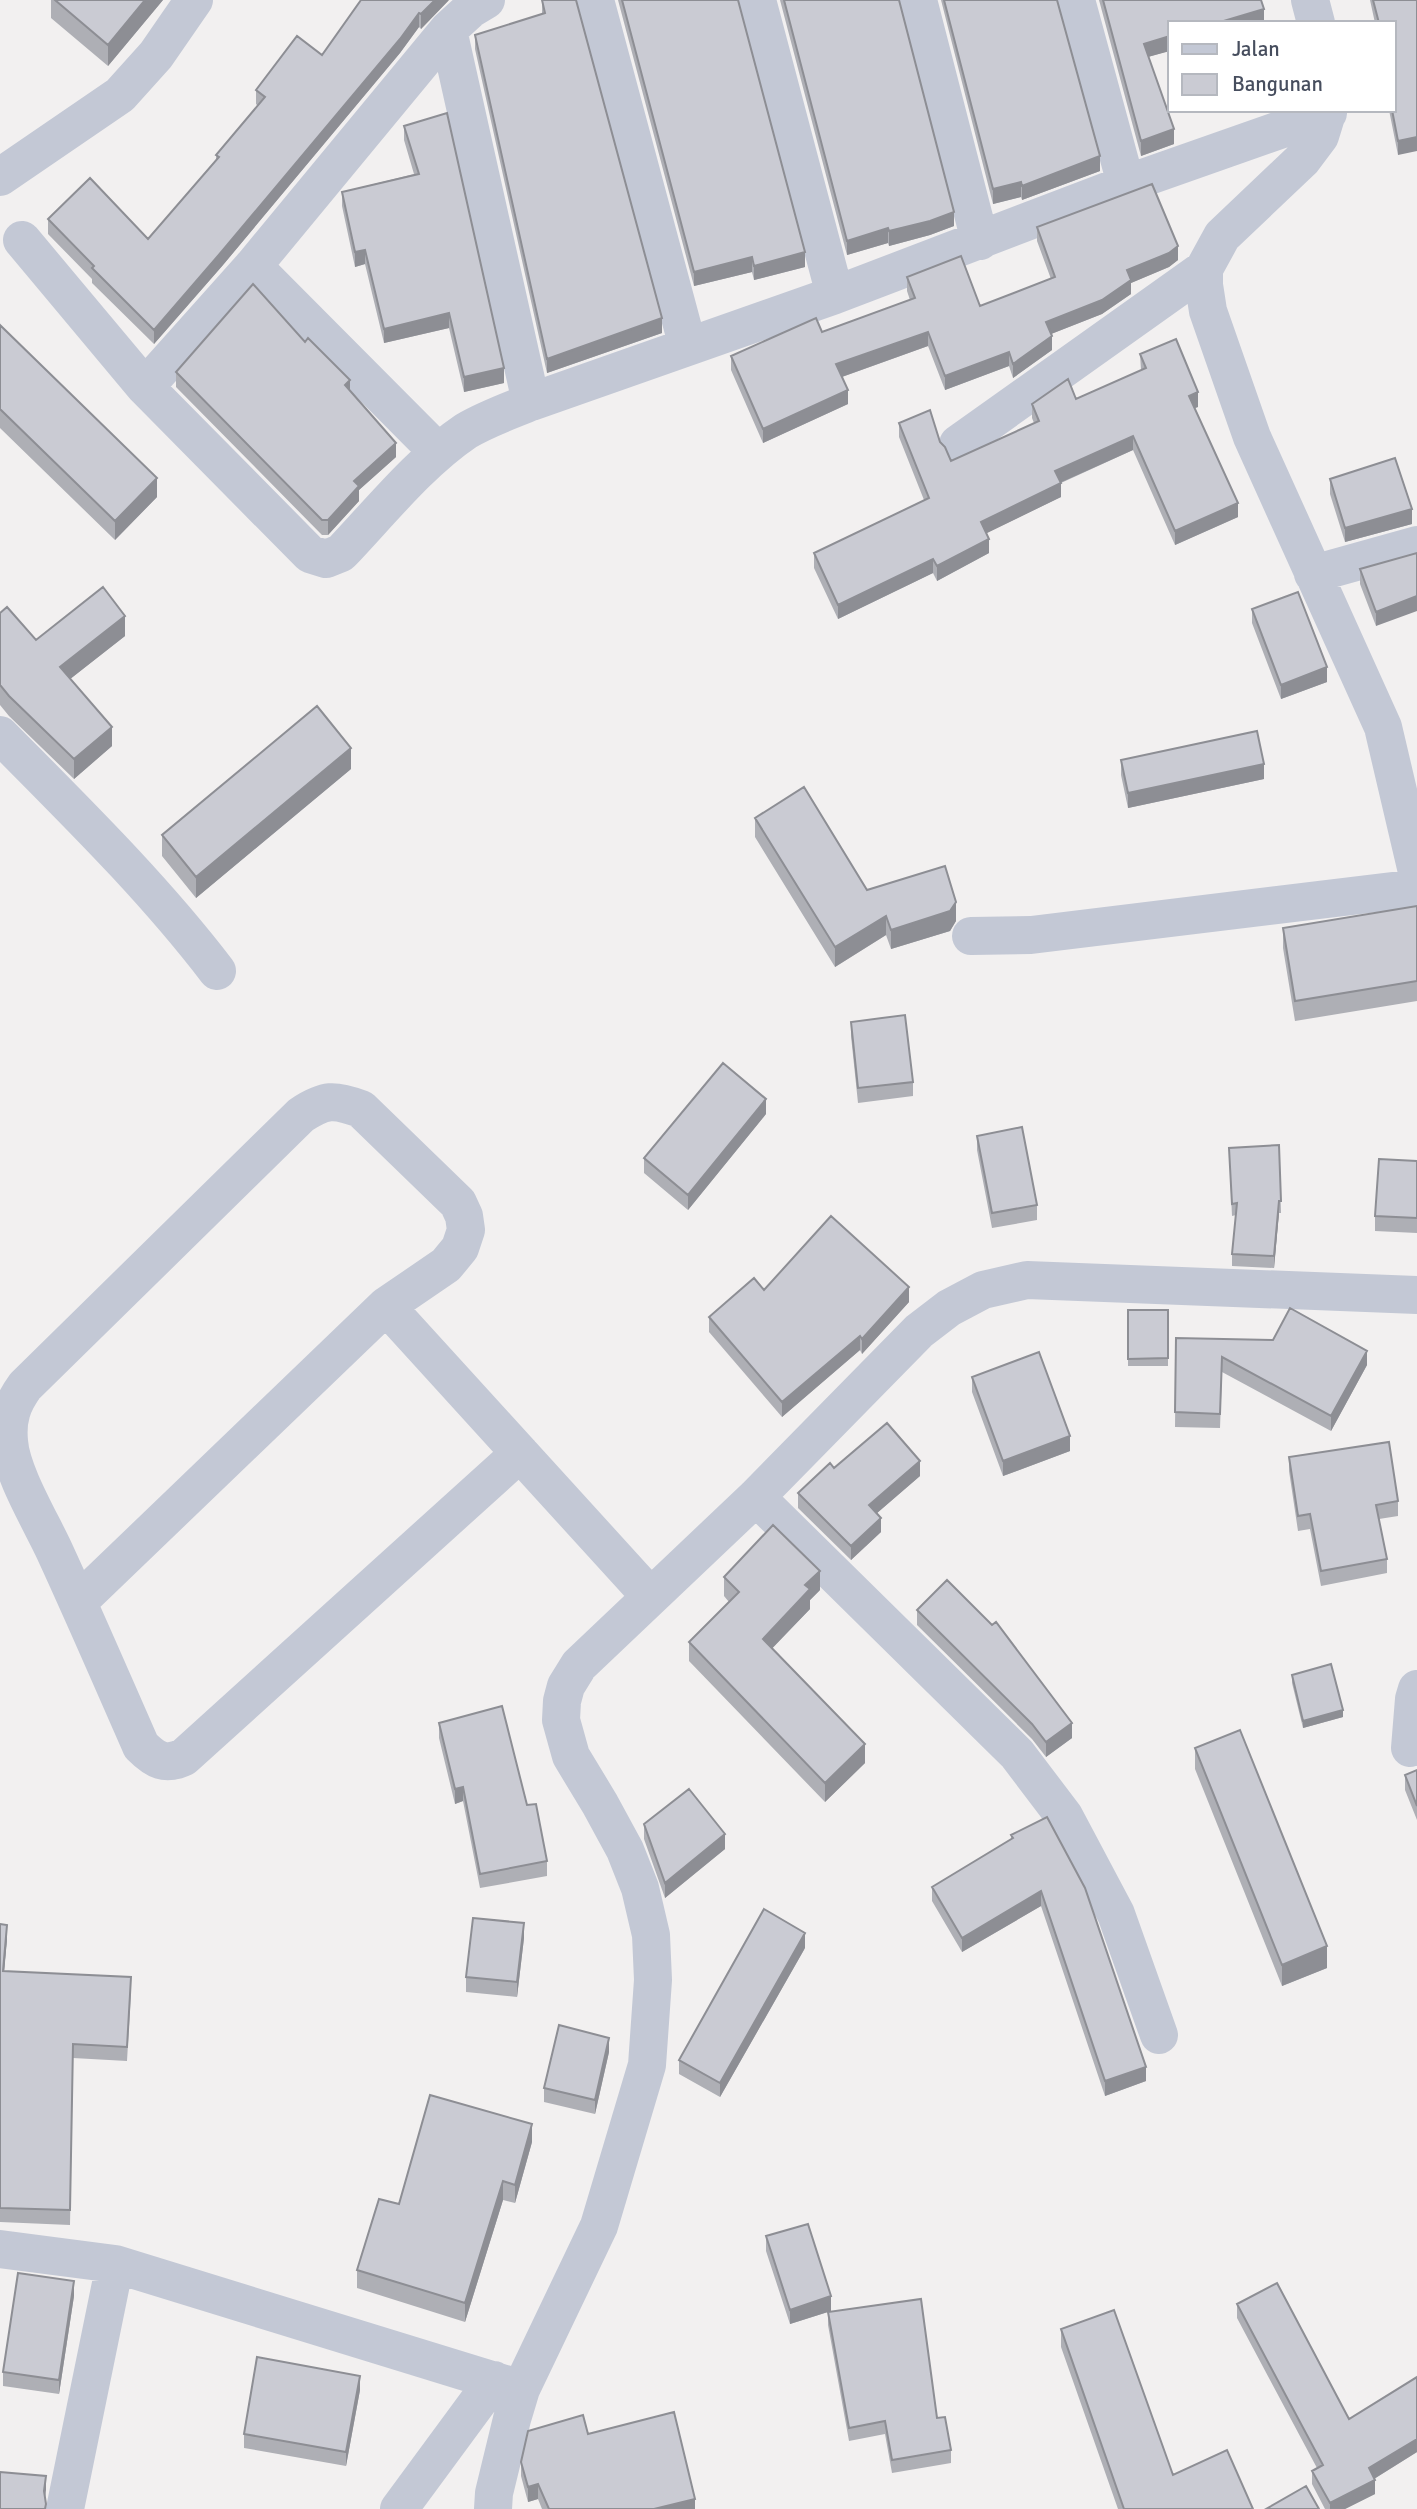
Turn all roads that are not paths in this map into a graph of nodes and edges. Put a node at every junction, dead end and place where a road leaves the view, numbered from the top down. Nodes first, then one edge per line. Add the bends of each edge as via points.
1 (194, 0) edge
2 (486, 0) edge
3 (595, 0) edge
4 (757, 0) edge
5 (918, 0) edge
6 (1076, 0) edge
7 (1310, 0) edge
8 (1315, 21) edge
9 (448, 30) junction
10 (1328, 112) edge
11 (0, 177) edge
12 (1126, 184) junction
13 (22, 240) dead end
14 (980, 241) junction
15 (253, 266) junction
16 (1204, 269) junction
17 (835, 295) junction
18 (688, 347) junction
19 (145, 387) junction
20 (531, 402) junction
21 (958, 444) dead end
22 (438, 453) junction
23 (1417, 545) edge
24 (1313, 574) junction
25 (0, 735) edge
26 (1417, 872) edge
27 (1417, 888) edge
28 (971, 936) dead end
29 (217, 971) dead end
30 (1417, 1295) edge
31 (386, 1306) junction
32 (520, 1453) junction
33 (756, 1497) junction
34 (650, 1596) junction
35 (78, 1602) junction
36 (1417, 1689) edge
37 (1410, 1748) dead end
38 (1159, 2035) dead end
39 (0, 2249) edge
40 (115, 2264) junction
41 (507, 2385) junction
42 (65, 2509) edge
43 (399, 2509) edge
44 (493, 2509) edge

1 - 11 street via 156,55 120,95
2 - 9 street
3 - 18 street
4 - 17 street
5 - 14 street
6 - 12 street
7 - 8 street
9 - 15 street
9 - 20 street
10 - 12 street
10 - 16 street via 1320,136 1302,160 1222,236
12 - 14 street
13 - 19 street
14 - 17 street
15 - 19 street
15 - 22 street
16 - 21 street
16 - 24 street via 1208,311 1252,437
17 - 18 street
18 - 20 street
19 - 22 street via 310,554 326,559 341,552
20 - 22 street via 467,431
23 - 24 street
24 - 26 street via 1383,727
25 - 29 street via 105,841
27 - 28 street via 1031,935
30 - 33 street via 1027,1280 983,1290 948,1308 919,1331
31 - 32 street
31 - 35 street
31 - 35 street via 446,1265 460,1248 466,1230 464,1216 440,1184 361,1109 328,1101 301,1115 25,1386 13,1403 9,1443 17,1470
32 - 34 street
32 - 35 street via 173,1762 160,1761 141,1746
33 - 34 street
33 - 38 street via 1017,1754 1064,1816 1116,1914
34 - 41 street via 579,1665 566,1686 561,1720 571,1756 625,1850 640,1888 651,1935 653,1980 647,2065 599,2226
36 - 37 street
39 - 40 street
40 - 41 street
40 - 42 street
41 - 43 street
41 - 44 street via 509,2431

